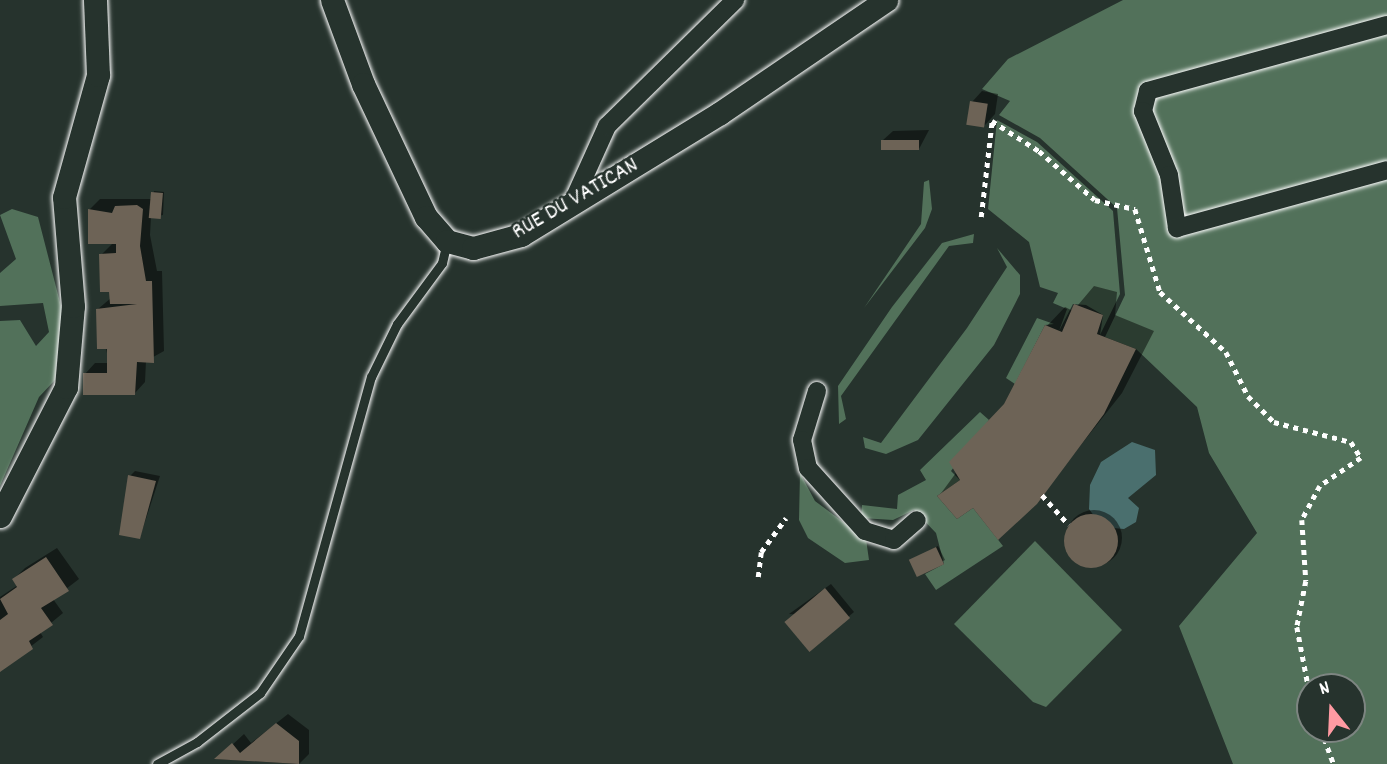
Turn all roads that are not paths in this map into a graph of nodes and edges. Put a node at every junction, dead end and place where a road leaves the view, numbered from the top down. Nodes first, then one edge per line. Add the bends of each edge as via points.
1 (94, 0) edge
2 (332, 0) edge
3 (735, 0) edge
4 (886, 0) edge
5 (1387, 25) edge
6 (1387, 170) edge
7 (575, 197) junction
8 (447, 241) junction
9 (817, 391) dead end
10 (0, 516) edge
11 (917, 520) dead end
12 (157, 764) edge

1 - 10 street via 98,75 64,197 73,306 66,387
2 - 8 street via 415,197
3 - 7 street via 607,126
4 - 7 street, RUE DU VATICAN via 667,147
5 - 6 street via 1148,91 1143,111 1169,175 1177,228
7 - 8 street, RUE DU VATICAN via 494,246
8 - 12 lane via 442,264 397,324 371,377 299,636 260,693 198,742
9 - 11 street via 802,440 808,468 865,531 894,540

